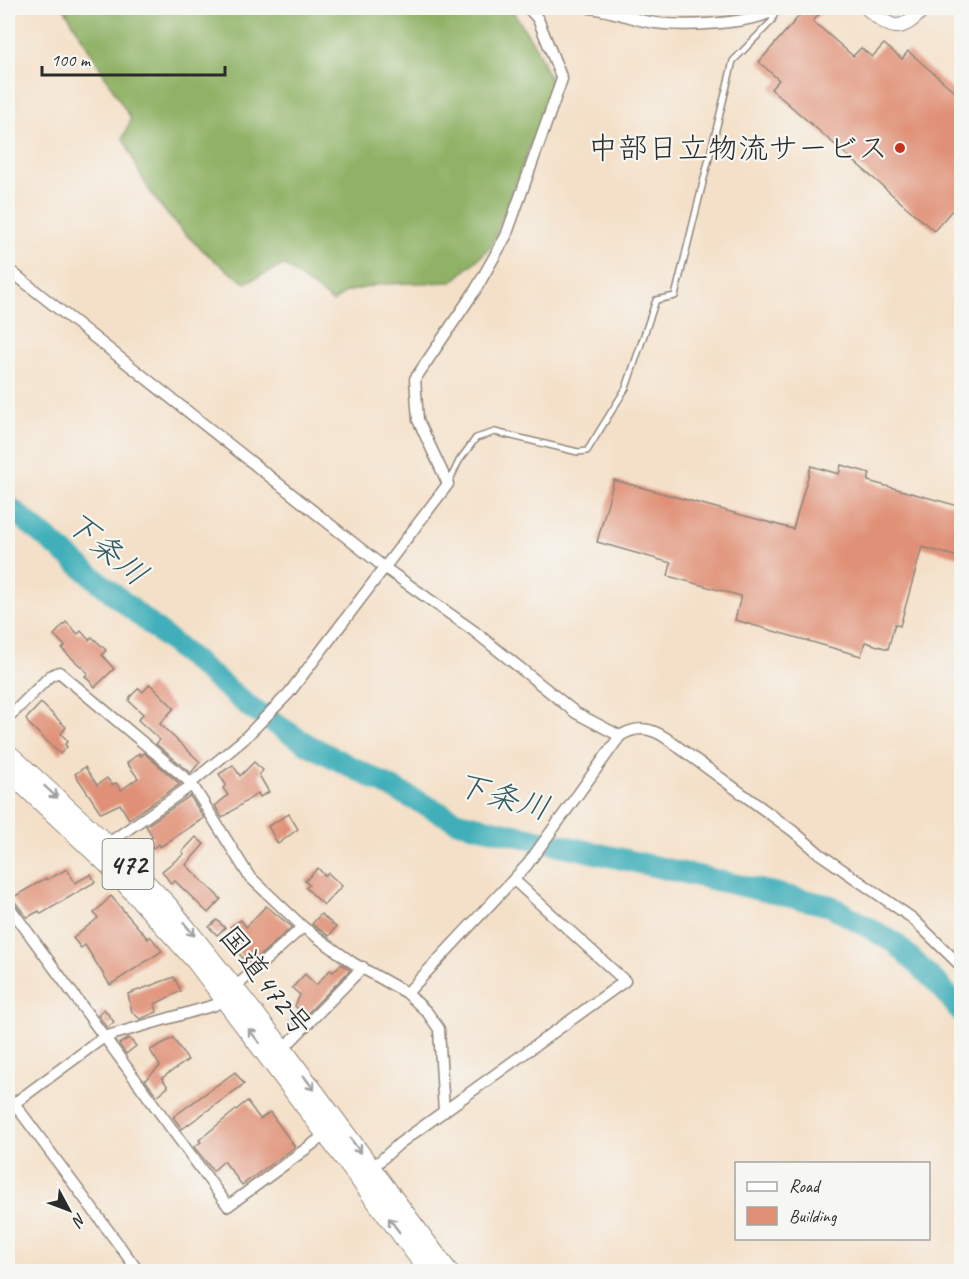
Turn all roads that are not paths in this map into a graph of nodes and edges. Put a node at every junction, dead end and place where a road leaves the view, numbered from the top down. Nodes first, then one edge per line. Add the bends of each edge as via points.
1 (528, 8) edge
2 (590, 8) edge
3 (867, 8) edge
4 (924, 8) edge
5 (778, 9) edge
6 (8, 269) edge
7 (448, 484) junction
8 (385, 568) junction
9 (8, 718) edge
10 (620, 736) junction
11 (8, 753) edge
12 (11, 781) edge
13 (191, 784) junction
14 (107, 844) junction
15 (514, 880) junction
16 (8, 905) edge
17 (303, 927) junction
18 (962, 966) edge
19 (363, 967) junction
20 (229, 993) junction
21 (407, 993) junction
22 (104, 1037) junction
23 (283, 1049) junction
24 (11, 1106) edge
25 (444, 1112) junction
26 (333, 1129) junction
27 (372, 1168) junction
28 (139, 1272) edge
29 (429, 1272) edge
30 (449, 1272) edge

1 - 7 street via 538,19 562,79 506,236 476,289 415,378 418,420
2 - 5 street via 646,21 714,23 767,16
3 - 4 street via 884,23 899,27 907,25
5 - 7 lane via 772,21 733,61 675,296 656,300 626,388 587,451 495,432 476,438
6 - 8 street
7 - 8 street
8 - 10 street via 474,631 576,713
8 - 13 street via 289,693 243,740
9 - 13 street via 50,676 59,672
10 - 15 street
10 - 18 street via 633,728 655,730 912,918
11 -> 14 highway, 国道472号 / 472
12 - 20 highway, 国道472号 / 472 via 110,867
13 - 14 street
13 - 17 street via 249,876
14 -> 20 highway, 国道472号 / 472 via 169,906
15 - 21 street
15 - 25 street via 625,981
16 - 22 street
17 - 19 street
17 - 20 street
19 - 21 street
19 - 23 street
20 - 22 street via 215,1005
20 - 23 highway, 国道472号 / 472
26 -> 20 highway, 国道472号 / 472
21 - 25 street via 439,1029
22 - 24 street
22 - 26 street via 228,1206
23 -> 26 highway, 国道472号 / 472
24 - 28 street
25 - 27 street
26 -> 27 highway, 国道472号 / 472
29 -> 26 highway, 国道472号 / 472
27 - 30 highway, 国道472号 / 472

